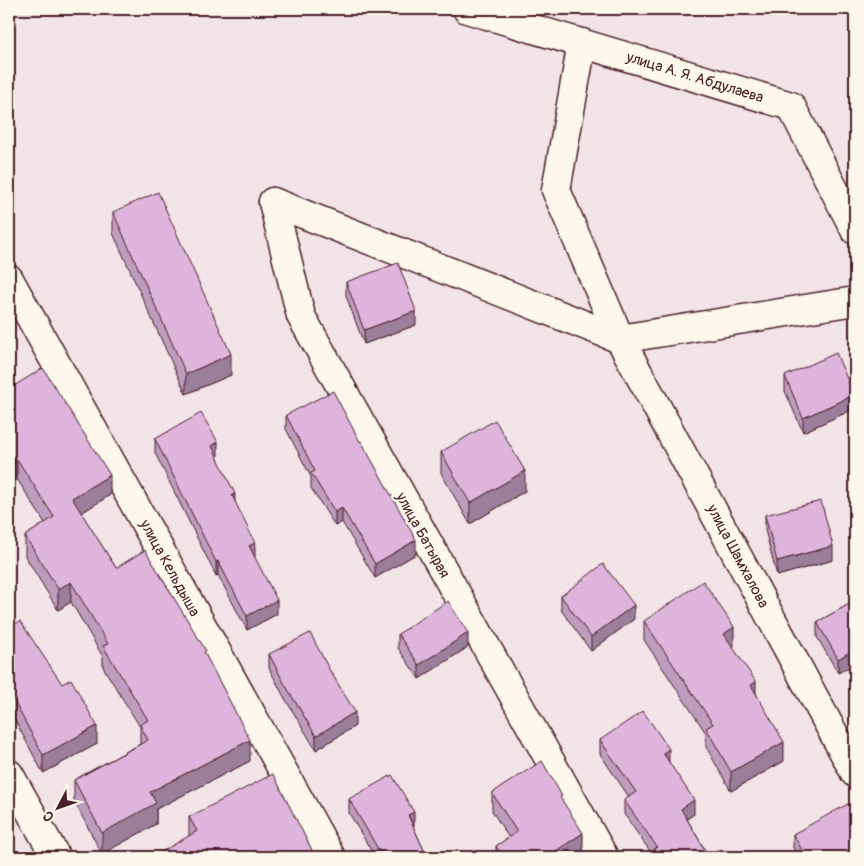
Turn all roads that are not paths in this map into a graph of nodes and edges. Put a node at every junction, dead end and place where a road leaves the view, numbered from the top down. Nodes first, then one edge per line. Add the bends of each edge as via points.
1 (466, 9) edge
2 (582, 43) junction
3 (855, 230) edge
4 (9, 278) edge
5 (855, 301) edge
6 (620, 339) junction
7 (855, 772) edge
8 (9, 774) edge
9 (56, 857) edge
10 (331, 857) edge
11 (604, 857) edge

1 - 2 street, улица А. Я. Абдулаева
2 - 3 street, улица А. Я. Абдулаева via 791,106
2 - 6 street, улица Шамхалова via 556,190
4 - 10 street, улица Кельдыша
5 - 6 street
6 - 7 street, улица Шамхалова
6 - 11 street, улица Батырая via 273,202 300,316
8 - 9 street

